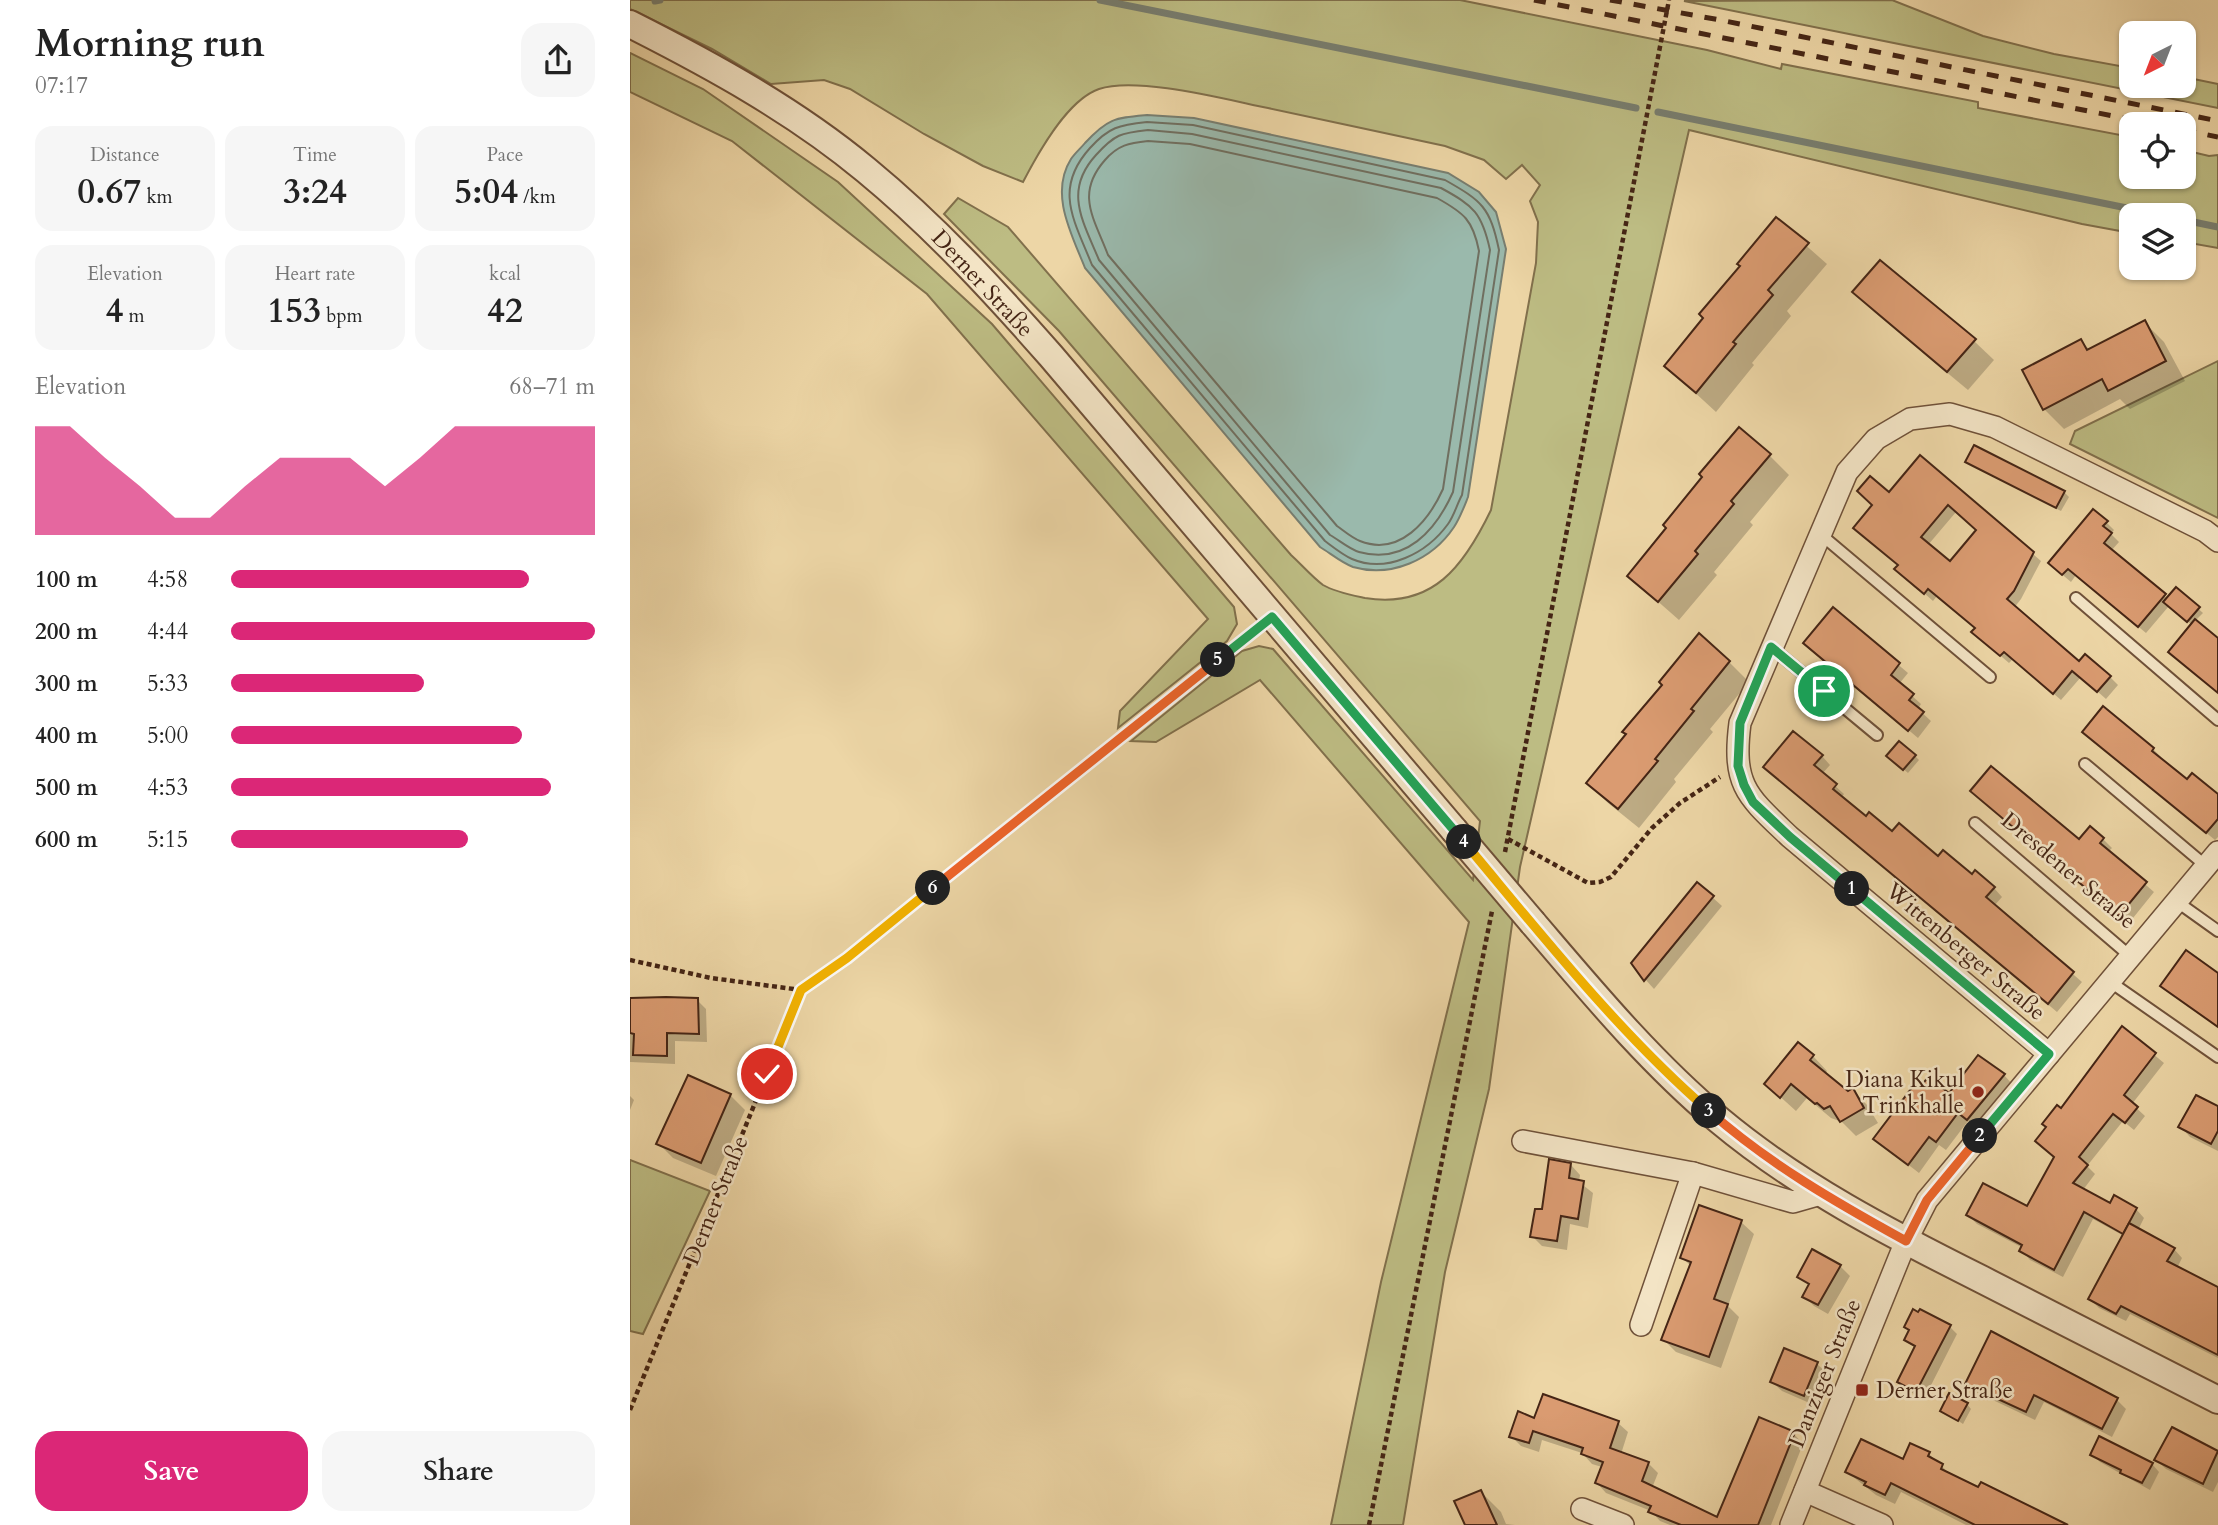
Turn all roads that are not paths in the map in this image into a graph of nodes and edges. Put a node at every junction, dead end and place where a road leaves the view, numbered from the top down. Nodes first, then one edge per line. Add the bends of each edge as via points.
1 (630, 24) edge
2 (1819, 533) junction
3 (2218, 541) edge
4 (2076, 598) dead end
5 (1771, 647) junction
6 (1990, 677) dead end
7 (2218, 720) edge
8 (1877, 735) dead end
9 (2085, 764) dead end
10 (1975, 823) dead end
11 (2212, 859) edge
12 (2176, 901) junction
13 (2218, 931) edge
14 (2130, 956) junction
15 (2109, 981) junction
16 (2049, 1054) junction
17 (2218, 1057) edge
18 (1524, 1141) dead end
19 (1693, 1173) junction
20 (1821, 1194) junction
21 (1906, 1241) junction
22 (1641, 1325) dead end
23 (2218, 1400) edge
24 (1805, 1491) junction
25 (1582, 1509) dead end
26 (1623, 1525) edge
27 (1791, 1525) edge
28 (1882, 1525) edge

1 - 20 street, Derner Straße, bridge via 758,93 865,169 928,225 1051,356 1632,1039 1720,1121
2 - 3 street, Wittenberger Straße via 1847,472 1876,439 1910,419 1950,414 1995,427
2 - 5 street, Wittenberger Straße
2 - 6 lane
4 - 7 lane
5 - 8 lane
5 - 16 street, Wittenberger Straße via 1740,723 1738,766 1753,802
9 - 11 lane, Dresdener Straße
10 - 14 lane, Dresdener Straße
11 - 12 street, Dresdener Straße
12 - 13 lane
12 - 14 street, Dresdener Straße
14 - 15 street, Dresdener Straße
15 - 16 street, Dresdener Straße
15 - 17 lane
16 - 21 street, Dresdener Straße via 1927,1200
18 - 19 street
19 - 20 street via 1793,1202
19 - 22 street
20 - 21 street, Derner Straße
21 - 23 street, Derner Straße
21 - 24 street, Danziger Straße
24 - 27 street, Danziger Straße
24 - 28 street
25 - 26 street

